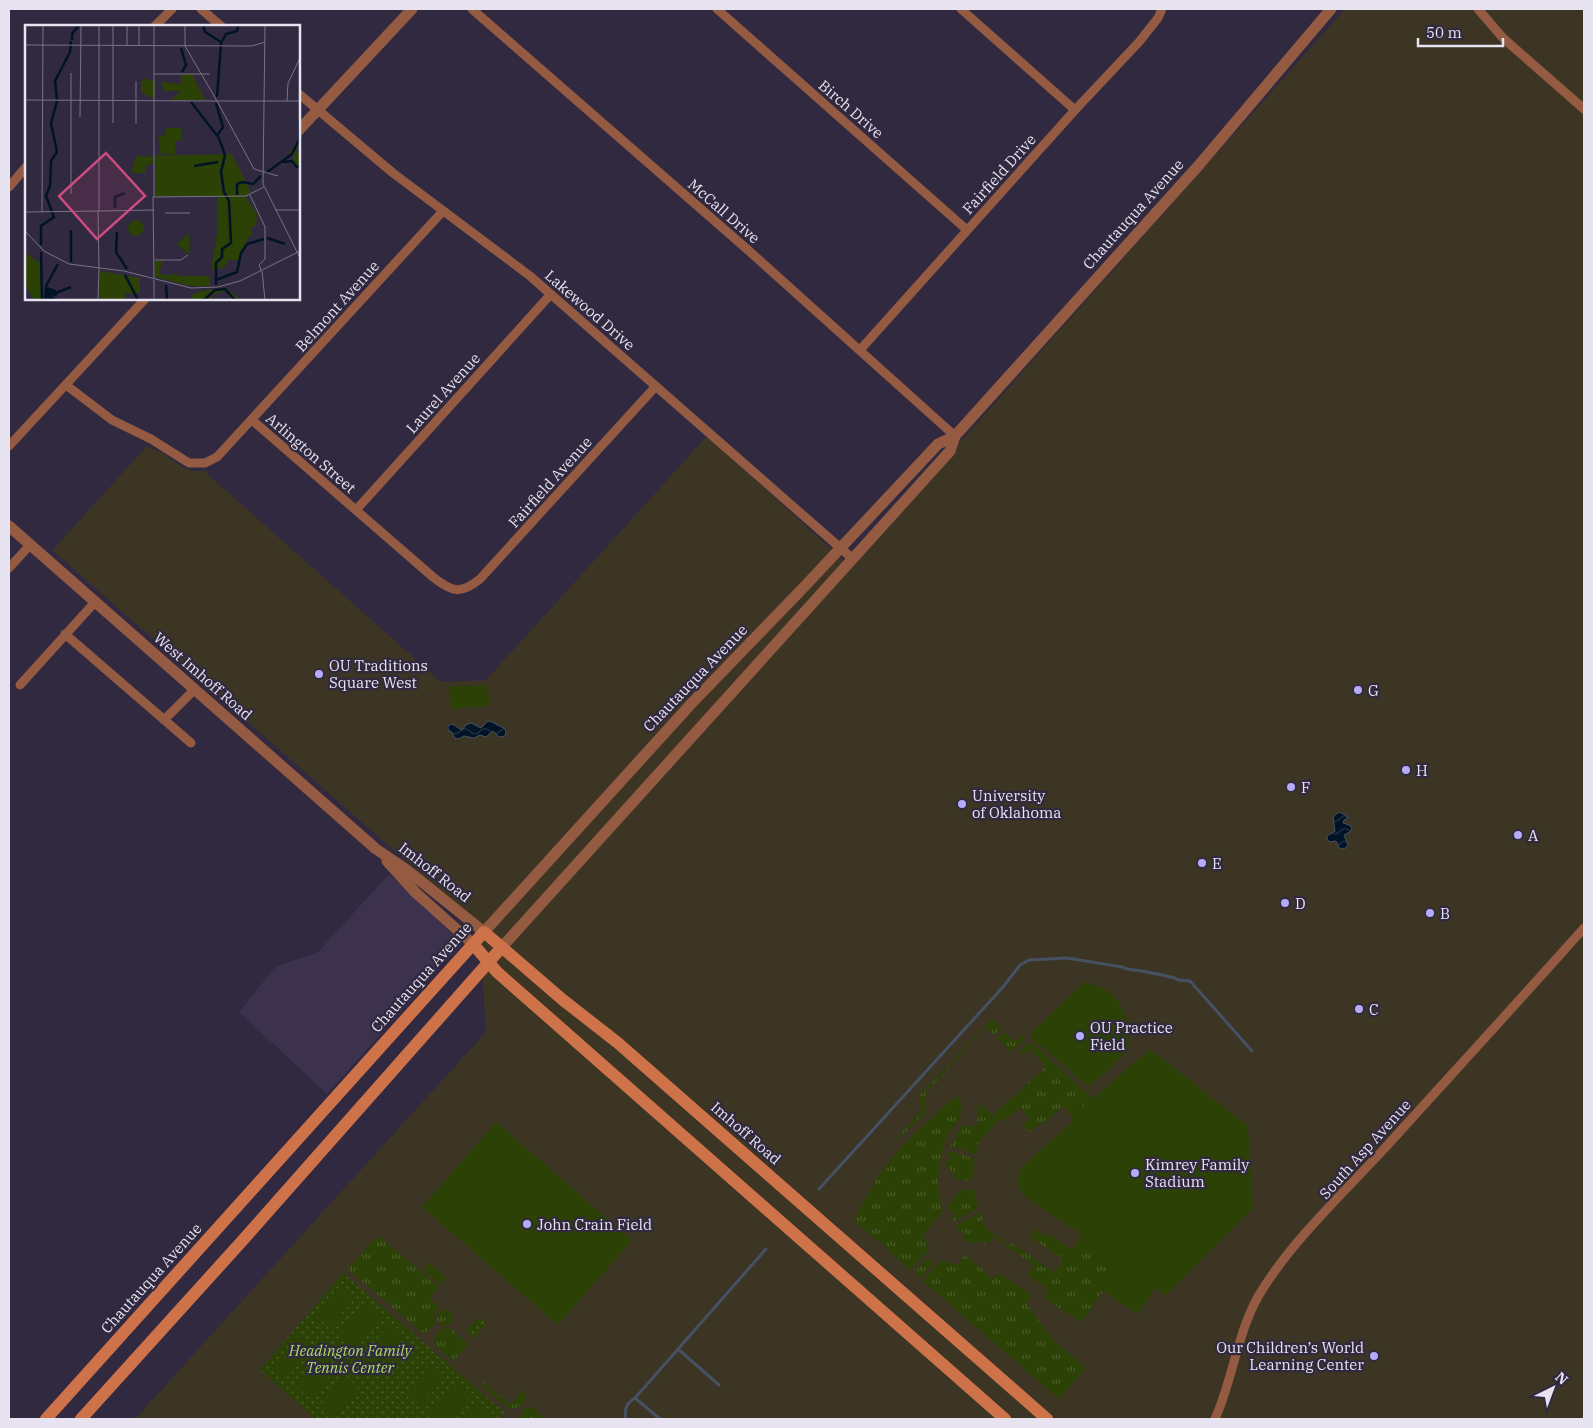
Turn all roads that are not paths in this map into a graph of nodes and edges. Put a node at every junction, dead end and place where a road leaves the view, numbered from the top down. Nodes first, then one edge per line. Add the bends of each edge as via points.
1 (172, 9) edge
2 (201, 9) edge
3 (412, 9) edge
4 (472, 9) edge
5 (717, 9) edge
6 (961, 9) edge
7 (1331, 9) edge
8 (1478, 9) edge
9 (1160, 13) edge
10 (157, 25) edge
11 (220, 25) edge
12 (300, 95) edge
13 (317, 110) junction
14 (1076, 110) junction
15 (1584, 110) edge
16 (300, 129) edge
17 (25, 168) edge
18 (9, 187) edge
19 (443, 211) junction
20 (967, 230) junction
21 (551, 294) junction
22 (143, 300) edge
23 (860, 350) junction
24 (66, 385) junction
25 (656, 386) junction
26 (252, 420) junction
27 (955, 436) junction
28 (9, 446) edge
29 (356, 510) junction
30 (9, 526) edge
31 (30, 544) junction
32 (840, 548) junction
33 (853, 559) junction
34 (9, 568) edge
35 (459, 591) joint
36 (95, 602) junction
37 (65, 634) junction
38 (20, 685) dead end
39 (195, 689) junction
40 (164, 720) junction
41 (190, 743) dead end
42 (376, 849) junction
43 (1584, 928) edge
44 (484, 932) junction
45 (473, 944) junction
46 (502, 947) junction
47 (489, 963) junction
48 (46, 1419) edge
49 (81, 1419) edge
50 (1005, 1419) edge
51 (1047, 1419) edge
52 (1216, 1419) edge

1 - 10 street
2 - 11 street
3 - 13 street
4 - 23 street, McCall Drive
5 - 20 street, Birch Drive
6 - 14 street
7 - 27 street, Chautauqua Avenue via 1199,165
8 - 15 street via 1509,44
9 - 14 street, Fairfield Drive via 1139,42
12 - 13 street, Lakewood Drive
13 - 16 street
13 - 19 street, Lakewood Drive
14 - 20 street, Fairfield Drive
17 - 18 street
19 - 21 street, Lakewood Drive
19 - 26 street, Belmont Avenue
20 - 23 street, Fairfield Drive
21 - 25 street, Lakewood Drive
21 - 29 street, Laurel Avenue
22 - 24 street
23 - 27 street, McCall Drive
24 - 26 street, Arlington Street via 112,420 189,463 212,461
24 - 28 street
25 - 32 street, Lakewood Drive
25 - 35 street, Fairfield Avenue via 480,579
26 - 29 street, Arlington Street
27 - 32 street, Chautauqua Avenue via 938,444
27 - 33 street, Chautauqua Avenue via 950,451
29 - 35 street, Arlington Street via 441,584
30 - 31 street, West Imhoff Road
31 - 34 street
31 - 36 street, West Imhoff Road
32 - 33 street, Lakewood Drive
32 - 44 street, Chautauqua Avenue via 690,704
33 - 46 street, Chautauqua Avenue
36 - 37 street
36 - 39 street, West Imhoff Road
37 - 38 street
37 - 40 street
39 - 40 street
39 - 42 street, West Imhoff Road
40 - 41 street
42 - 44 street, Imhoff Road
42 - 45 street, Imhoff Road via 415,892
43 - 52 street, South Asp Avenue via 1279,1267 1258,1296 1250,1314
44 - 45 main road, Chautauqua Avenue
44 - 46 main road, Imhoff Road
45 - 47 main road, Imhoff Road
45 - 48 main road, Chautauqua Avenue
46 - 47 main road, Chautauqua Avenue
46 - 51 main road, Imhoff Road via 618,1043
47 - 49 main road, Chautauqua Avenue
47 - 50 main road, Imhoff Road

